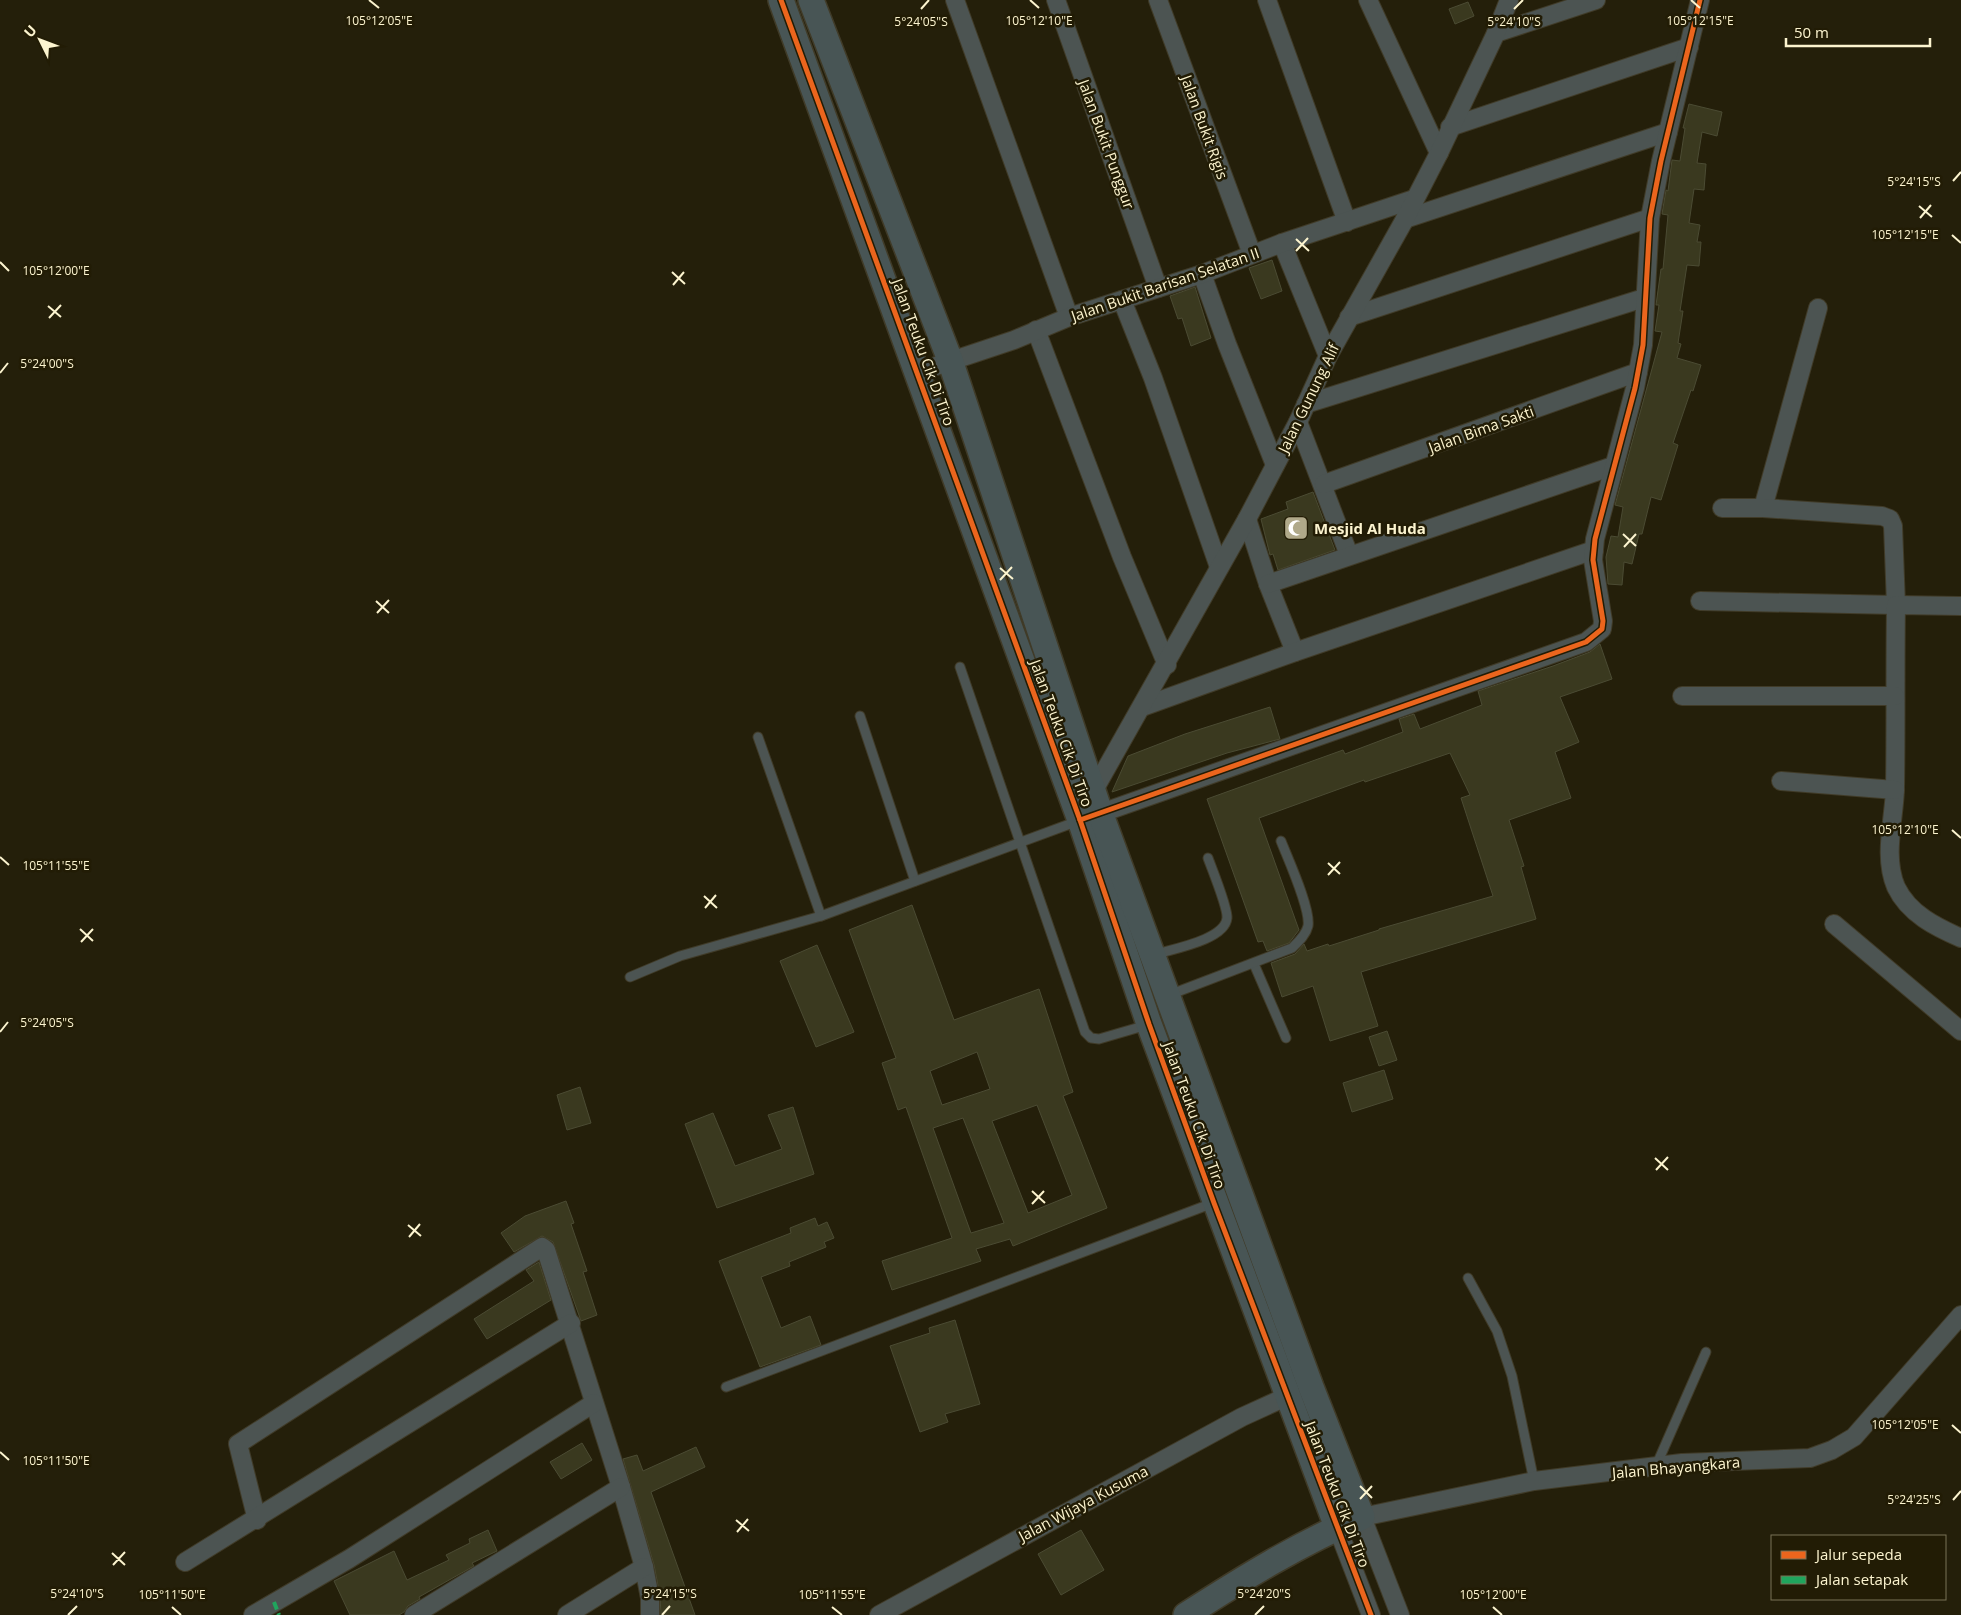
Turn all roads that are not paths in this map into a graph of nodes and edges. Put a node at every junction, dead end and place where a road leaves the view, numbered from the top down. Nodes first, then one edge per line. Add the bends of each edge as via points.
1 (781, 0) edge
2 (811, 0) edge
3 (955, 0) edge
4 (1056, 0) edge
5 (1158, 0) edge
6 (1267, 0) edge
7 (1368, 0) edge
8 (1509, 0) edge
9 (1596, 0) edge
10 (1700, 0) edge
11 (1496, 34) junction
12 (1689, 47) junction
13 (1450, 127) junction
14 (1668, 132) junction
15 (1439, 153) junction
16 (1414, 199) junction
17 (1650, 218) junction
18 (1405, 219) junction
19 (1347, 222) junction
20 (1282, 243) junction
21 (1252, 254) junction
22 (1202, 274) junction
23 (1158, 288) junction
24 (1644, 298) junction
25 (1122, 300) junction
26 (1818, 308) dead end
27 (1069, 317) junction
28 (1349, 317) junction
29 (1036, 330) junction
30 (1328, 356) junction
31 (950, 360) junction
32 (918, 372) junction
33 (1638, 372) junction
34 (1306, 404) junction
35 (1298, 422) junction
36 (1275, 465) junction
37 (1613, 466) junction
38 (1324, 484) junction
39 (1722, 508) dead end
40 (1763, 508) junction
41 (1248, 519) junction
42 (1594, 550) junction
43 (1349, 555) junction
44 (1219, 566) junction
45 (1268, 584) junction
46 (1700, 601) dead end
47 (1896, 605) junction
48 (1961, 606) edge
49 (1295, 652) junction
50 (1166, 665) junction
51 (960, 667) dead end
52 (1682, 696) dead end
53 (1895, 696) junction
54 (1142, 707) junction
55 (860, 716) dead end
56 (758, 737) dead end
57 (1781, 781) dead end
58 (1895, 790) junction
59 (1091, 807) junction
60 (1281, 841) dead end
61 (1021, 842) junction
62 (1208, 858) dead end
63 (915, 881) junction
64 (821, 916) junction
65 (1834, 924) dead end
66 (1961, 938) edge
67 (1152, 955) junction
68 (1254, 964) junction
69 (630, 977) dead end
70 (1166, 996) junction
71 (1149, 1024) junction
72 (1961, 1031) edge
73 (1286, 1038) dead end
74 (1214, 1203) junction
75 (1468, 1278) dead end
76 (1277, 1294) junction
77 (1253, 1305) junction
78 (571, 1323) junction
79 (1958, 1326) edge
80 (1706, 1352) dead end
81 (726, 1387) dead end
82 (1288, 1396) junction
83 (594, 1403) junction
84 (1656, 1466) junction
85 (1534, 1481) junction
86 (621, 1487) junction
87 (1362, 1517) junction
88 (257, 1520) junction
89 (1337, 1527) junction
90 (185, 1562) dead end
91 (644, 1567) junction
92 (276, 1609) edge
93 (253, 1615) edge
94 (414, 1615) edge
95 (567, 1615) edge
96 (650, 1615) edge
97 (879, 1615) edge
98 (1186, 1615) edge
99 (1371, 1615) edge
100 (1400, 1615) edge

1 - 32 street, Jalan Teuku Cik Di Tiro
2 - 31 street, Jalan Teuku Cik Di Tiro
3 - 27 street
4 - 23 street, Jalan Bukit Punggur
5 - 21 street, Jalan Bukit Rigis
6 - 19 street
7 - 15 street
8 - 11 street, Jalan Gunung Alif
9 - 11 street
10 - 12 street
11 - 13 street, Jalan Gunung Alif
12 - 13 street
12 - 14 street
13 - 15 street, Jalan Gunung Alif
14 - 17 street
14 - 18 street
15 - 16 street, Jalan Gunung Alif
16 - 18 street, Jalan Gunung Alif
16 - 19 street, Jalan Bukit Barisan Selatan II
17 - 24 street
17 - 28 street
18 - 28 street, Jalan Gunung Alif
19 - 20 street, Jalan Bukit Barisan Selatan II
20 - 21 street, Jalan Bukit Barisan Selatan II
20 - 30 street
21 - 22 street, Jalan Bukit Barisan Selatan II
22 - 23 street, Jalan Bukit Barisan Selatan II
22 - 36 street
23 - 25 street, Jalan Bukit Barisan Selatan II
24 - 33 street via 1643,345
24 - 34 street
25 - 27 street, Jalan Bukit Barisan Selatan II
25 - 44 street
26 - 40 street
27 - 29 street, Jalan Bukit Barisan Selatan II
28 - 30 street, Jalan Gunung Alif
29 - 31 street, Jalan Bukit Barisan Selatan II
29 - 50 street
30 - 34 street, Jalan Gunung Alif
31 - 32 street, Jalan Bukit Barisan Selatan II
31 - 59 street, Jalan Teuku Cik Di Tiro
32 - 59 street, Jalan Teuku Cik Di Tiro
33 - 37 street
33 - 38 street, Jalan Bima Sakti
34 - 35 street, Jalan Gunung Alif
35 - 36 street, Jalan Gunung Alif
35 - 38 street
36 - 41 street, Jalan Gunung Alif
37 - 42 street
37 - 43 street
38 - 43 street
39 - 40 street
40 - 47 street via 1890,519 1893,526
41 - 44 street, Jalan Gunung Alif
41 - 45 street
42 - 49 street
42 - 59 street via 1603,620 1602,629 1586,642
43 - 45 street
44 - 50 street, Jalan Gunung Alif
45 - 49 street
46 - 47 street
47 - 48 street
47 - 53 street
49 - 54 street
50 - 54 street, Jalan Gunung Alif
51 - 61 lane
52 - 53 street
53 - 58 street
54 - 59 street, Jalan Gunung Alif
55 - 63 lane
56 - 64 lane
57 - 58 street
58 - 66 street via 1890,855 1896,888 1928,923
59 - 61 lane
59 - 67 street, Jalan Teuku Cik Di Tiro
59 - 71 street, Jalan Teuku Cik Di Tiro
60 - 68 lane via 1308,911 1308,927 1292,948
61 - 63 lane
61 - 71 lane via 1085,1032 1091,1038 1099,1038
62 - 67 lane via 1227,917 1223,928 1215,936
63 - 64 lane
64 - 69 lane via 680,956
65 - 72 street
67 - 70 street, Jalan Teuku Cik Di Tiro
68 - 70 lane
68 - 73 lane
70 - 76 street, Jalan Teuku Cik Di Tiro
71 - 74 street, Jalan Teuku Cik Di Tiro
74 - 77 street, Jalan Teuku Cik Di Tiro
74 - 81 lane
75 - 85 lane via 1497,1331 1512,1376
76 - 77 street
76 - 87 street, Jalan Teuku Cik Di Tiro
77 - 82 street, Jalan Teuku Cik Di Tiro
78 - 83 street
78 - 88 street
78 - 88 street via 546,1250 540,1248 238,1444
79 - 84 street, Jalan Bhayangkara via 1854,1437 1832,1450 1810,1458
80 - 84 lane
82 - 89 street, Jalan Teuku Cik Di Tiro
82 - 97 street, Jalan Wijaya Kusuma via 1242,1417
83 - 86 street
83 - 92 street
84 - 85 street, Jalan Bhayangkara
85 - 87 street, Jalan Bhayangkara
86 - 91 street
86 - 94 street
87 - 89 street, Jalan Bhayangkara
87 - 100 street, Jalan Teuku Cik Di Tiro
88 - 90 street
89 - 98 street, Jalan Bhayangkara via 1249,1574
89 - 99 street, Jalan Teuku Cik Di Tiro
91 - 95 street
91 - 96 street
92 - 93 street

